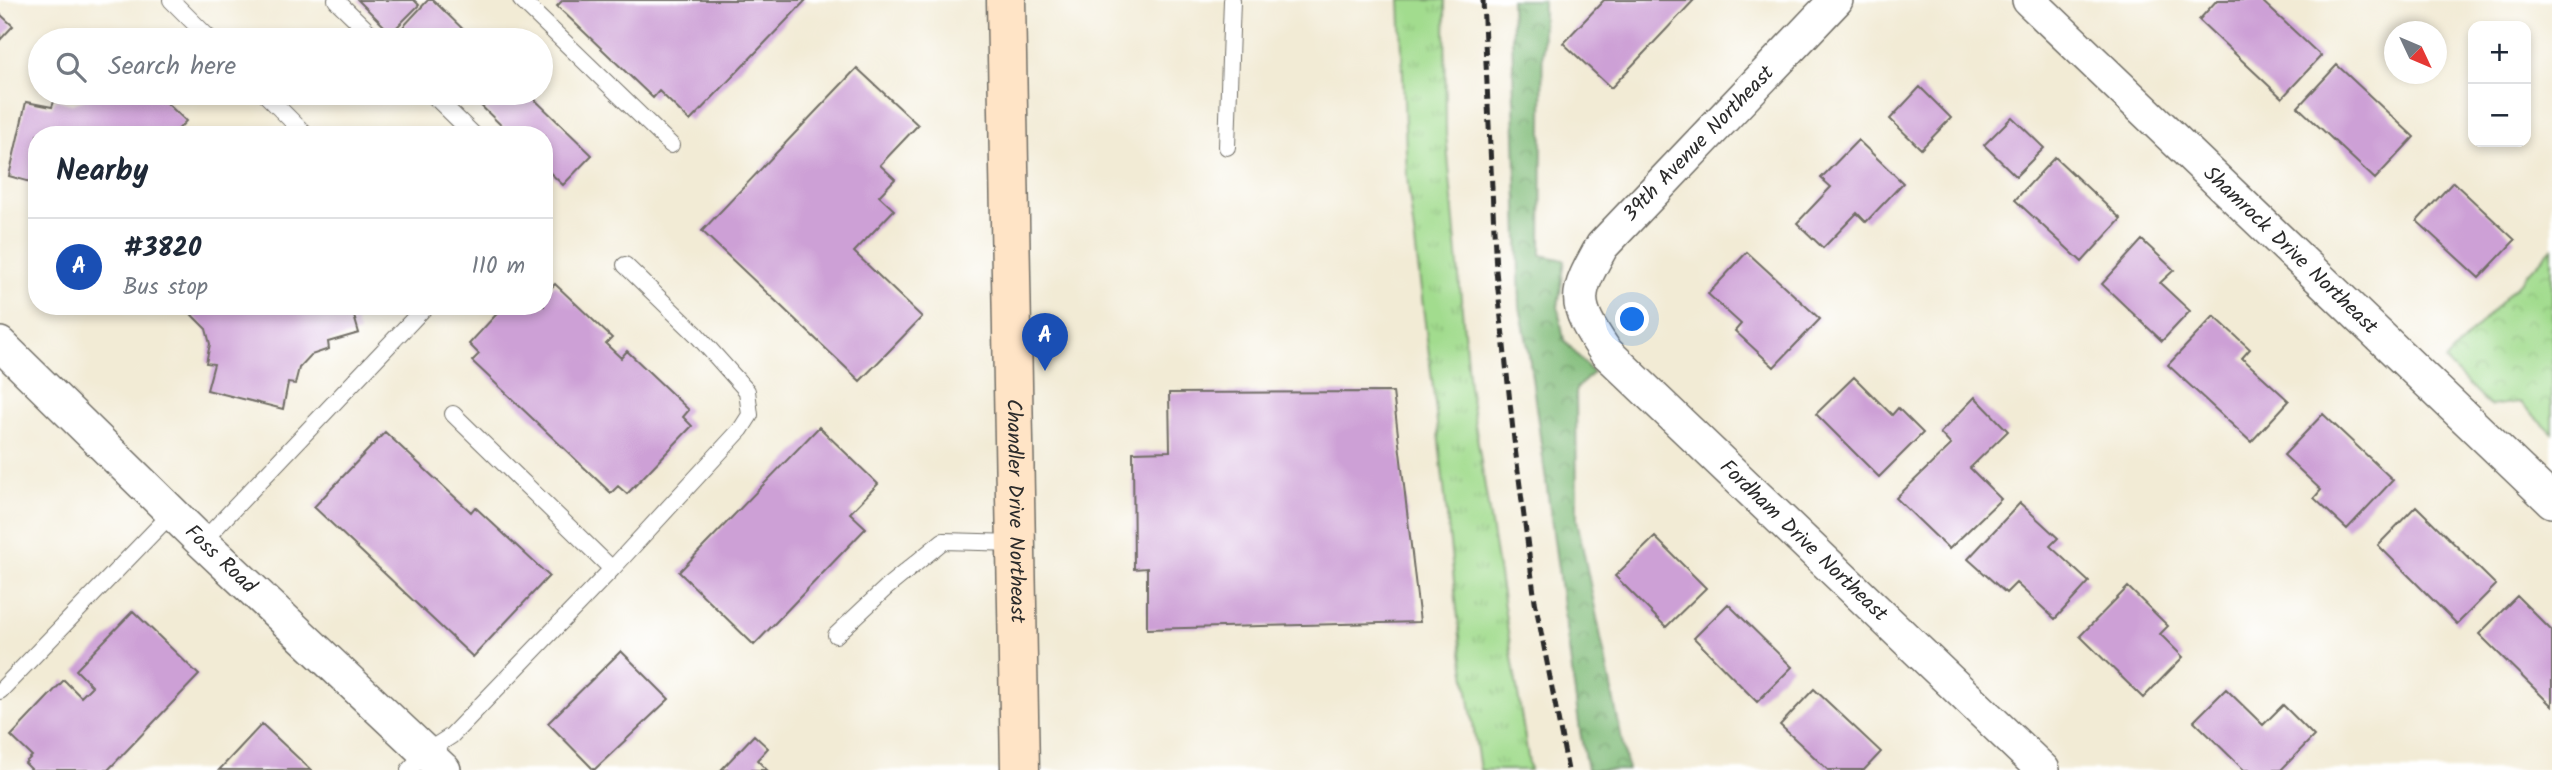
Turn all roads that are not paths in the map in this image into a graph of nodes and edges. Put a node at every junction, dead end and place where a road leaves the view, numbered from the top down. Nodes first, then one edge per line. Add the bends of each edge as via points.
1 (171, 0) edge
2 (336, 0) edge
3 (521, 0) edge
4 (1006, 0) edge
5 (1232, 0) edge
6 (1836, 0) edge
7 (2029, 0) edge
8 (199, 28) edge
9 (365, 28) edge
10 (550, 28) edge
11 (553, 31) edge
12 (276, 105) edge
13 (443, 105) edge
14 (297, 126) edge
15 (465, 126) edge
16 (671, 145) dead end
17 (1227, 147) dead end
18 (625, 265) dead end
19 (1578, 300) joint
20 (417, 315) edge
21 (0, 344) edge
22 (453, 414) dead end
23 (2552, 501) edge
24 (172, 513) junction
25 (202, 542) junction
26 (1016, 543) junction
27 (612, 569) junction
28 (836, 635) dead end
29 (0, 691) edge
30 (427, 764) edge
31 (1020, 770) edge
32 (2043, 770) edge

1 - 8 lane
2 - 9 lane
3 - 10 lane
4 - 26 street, Chandler Drive Northeast
5 - 17 lane
6 - 19 street, 39th Avenue Northeast via 1602,246
7 - 23 street, Shamrock Drive Northeast
11 - 16 lane
12 - 14 lane
13 - 15 lane
18 - 27 lane via 747,391 750,415
19 - 32 street, Fordham Drive Northeast via 1587,325 1605,351
20 - 25 lane
21 - 24 street, Foss Road
22 - 27 lane
24 - 25 street, Foss Road
24 - 29 lane
25 - 30 street, Foss Road
26 - 28 lane via 943,541
26 - 31 street, Chandler Drive Northeast
27 - 30 lane

